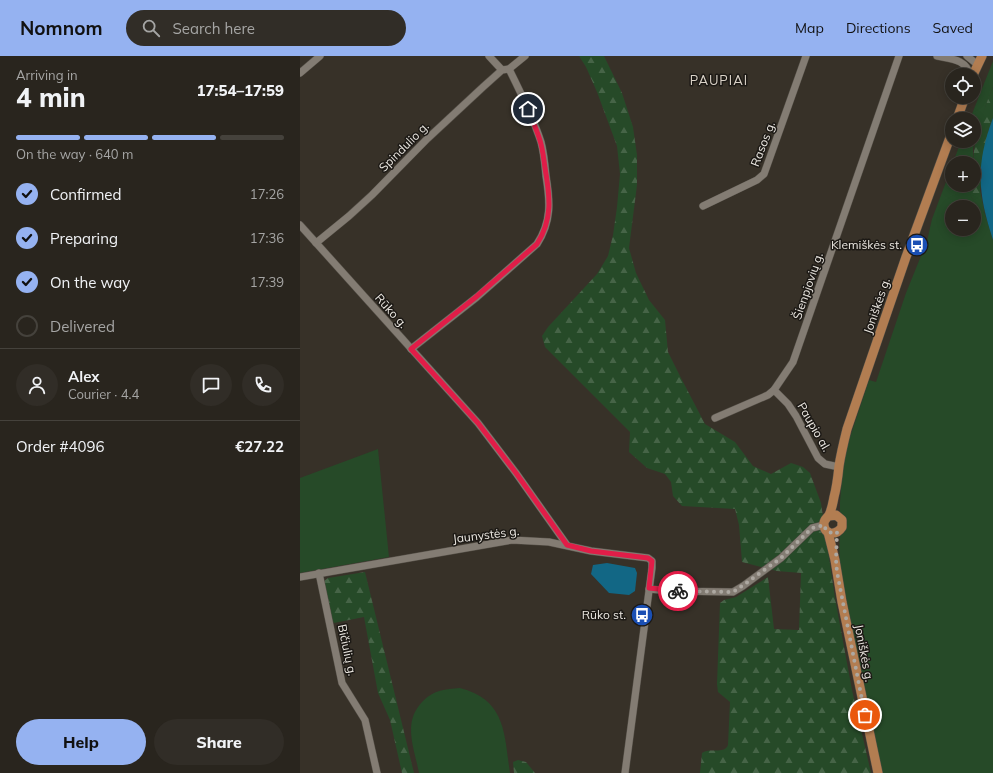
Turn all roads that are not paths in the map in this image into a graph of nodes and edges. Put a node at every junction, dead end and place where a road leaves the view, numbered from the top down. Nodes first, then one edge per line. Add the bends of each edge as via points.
1 (320, 56) edge
2 (490, 56) edge
3 (525, 56) edge
4 (806, 56) edge
5 (899, 56) edge
6 (937, 56) edge
7 (982, 56) edge
8 (966, 59) edge
9 (978, 65) junction
10 (976, 68) edge
11 (509, 69) junction
12 (502, 70) junction
13 (300, 73) edge
14 (946, 148) edge
15 (703, 206) dead end
16 (300, 225) edge
17 (316, 243) junction
18 (411, 349) junction
19 (774, 390) junction
20 (715, 418) dead end
21 (839, 467) junction
22 (836, 490) junction
23 (829, 516) junction
24 (839, 517) junction
25 (830, 530) junction
26 (567, 545) junction
27 (319, 574) junction
28 (300, 577) edge
29 (649, 588) junction
30 (377, 773) edge
31 (625, 773) edge
32 (878, 773) edge

1 - 13 street
2 - 12 street
3 - 11 street
4 - 15 street, Rasos g. via 764,174
5 - 19 street, Šienpjovių g. via 798,348
6 - 8 street
7 - 9 main road
8 - 9 street
9 - 10 main road
11 - 12 street
11 - 18 street via 541,144 550,204 544,234 537,244 476,297
12 - 17 street, Spindulio g. via 453,114 355,211
14 - 21 main road, Joniškės g. via 850,422
16 - 17 street, Rūko g.
17 - 18 street, Rūko g.
18 - 26 street, Rūko g. via 478,423
19 - 20 street, Šienpjovių g.
19 - 21 street, Paupio al. via 796,416 818,458 825,464
21 - 22 main road, Joniškės g.
22 - 23 main road, Joniškės g.
22 - 24 main road, Joniškės g.
23 - 24 main road
23 - 25 main road via 824,521
24 - 25 main road via 841,529
25 - 29 street via 812,528 781,558 733,592 669,591
25 - 32 main road, Joniškės g. via 842,602
26 - 27 street, Jaunystės g. via 512,540
26 - 29 street, Jaunystės g. via 591,551 648,558 652,561
27 - 28 street, Jaunystės g.
27 - 30 street, Bičiulių g. via 342,683 365,720
29 - 31 street, Jaunystės g.

